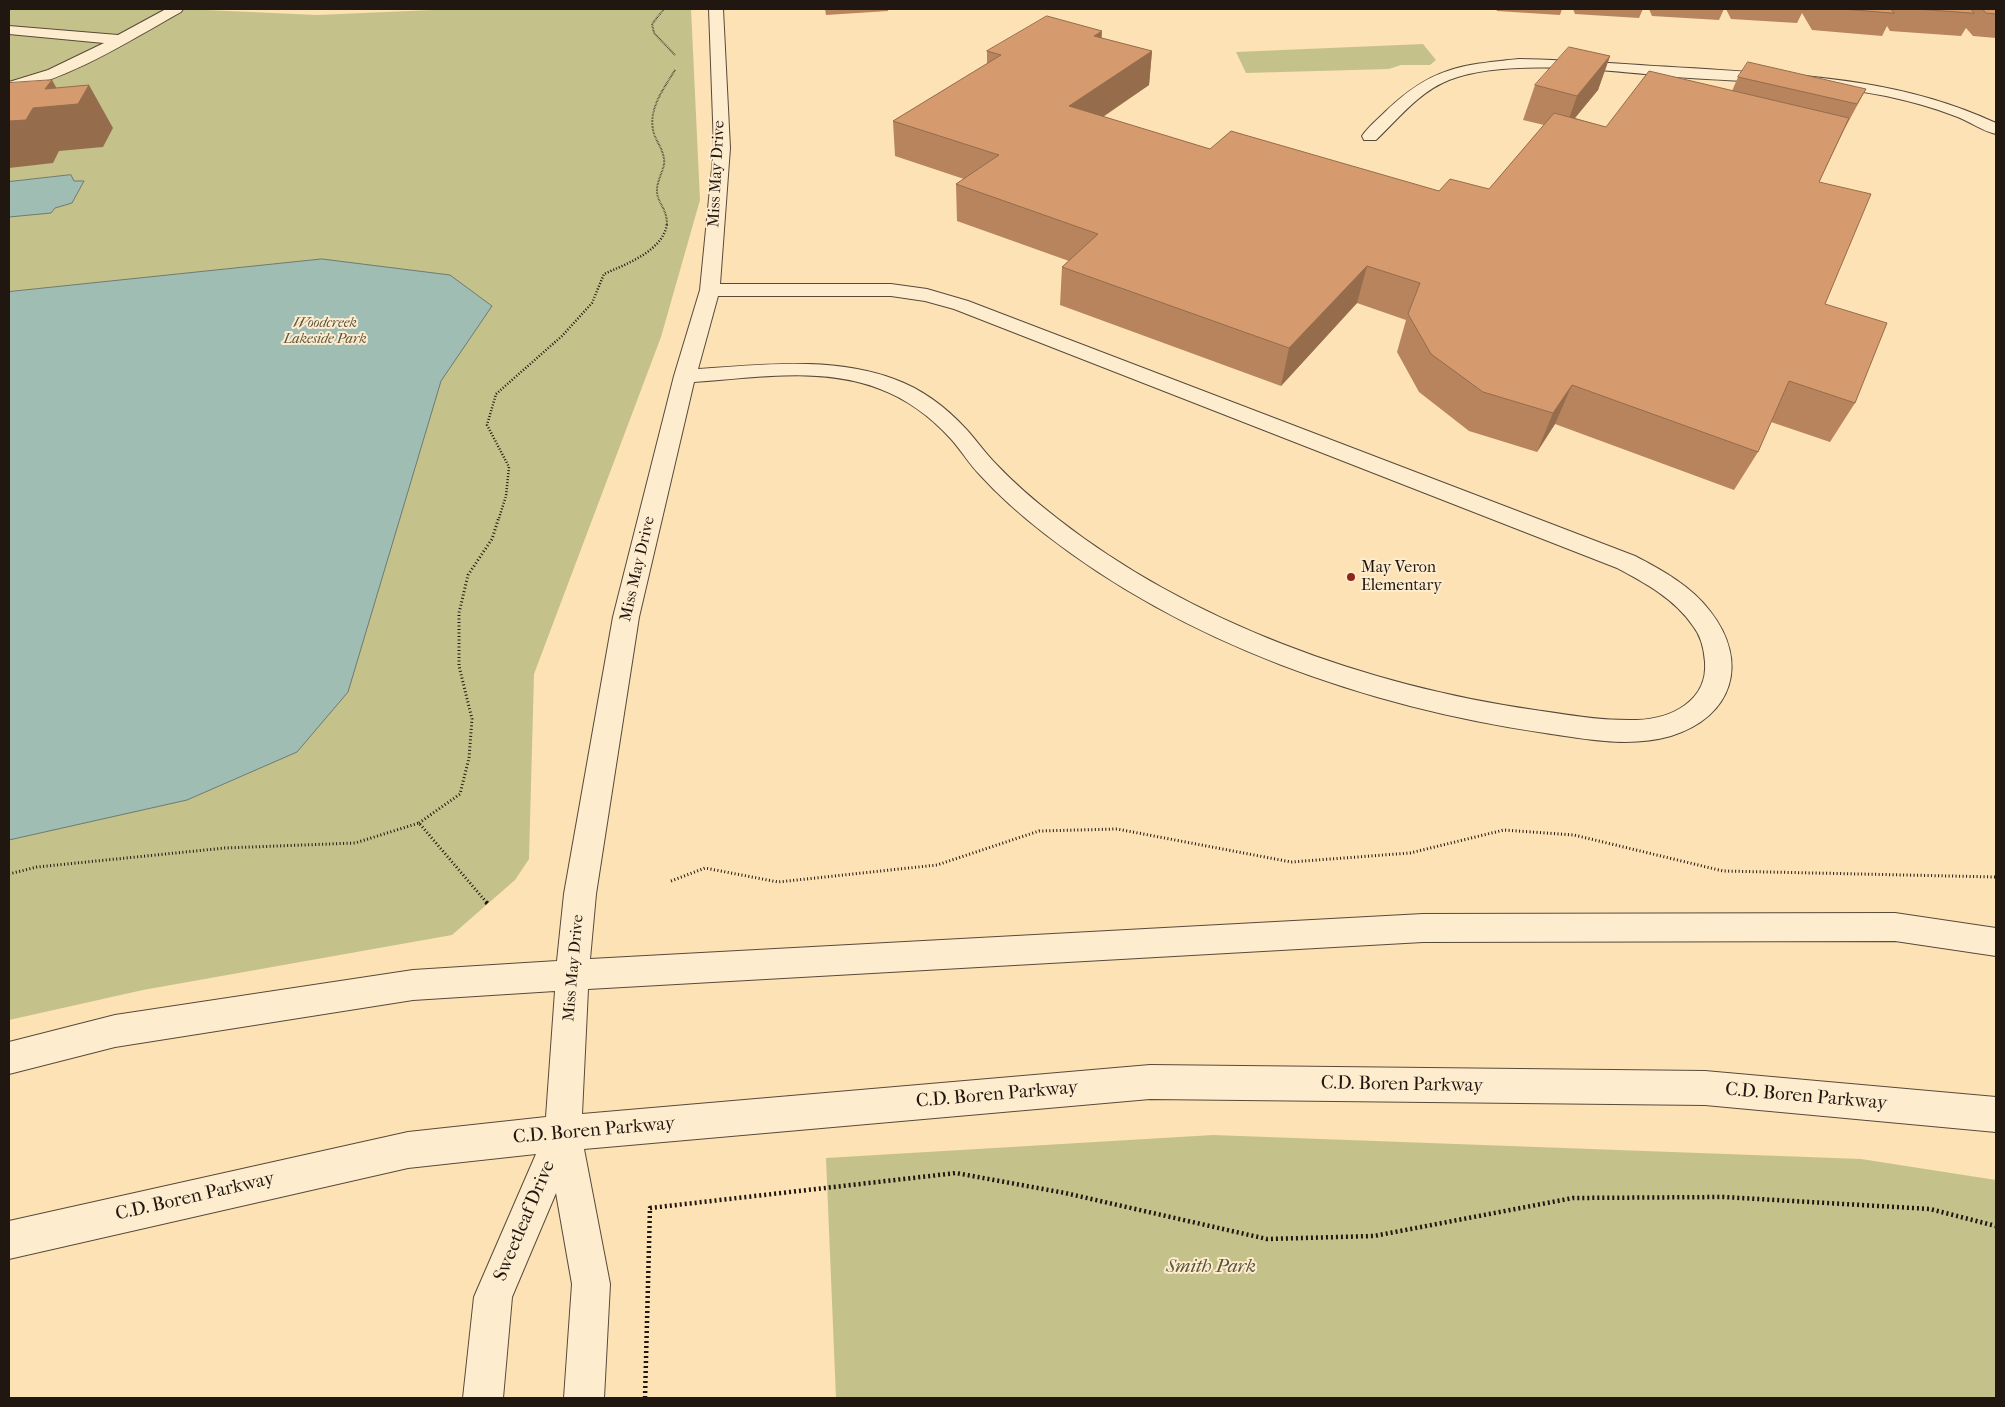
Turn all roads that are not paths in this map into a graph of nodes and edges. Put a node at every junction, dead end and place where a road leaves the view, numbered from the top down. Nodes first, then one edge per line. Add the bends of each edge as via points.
1 (176, 9) edge
2 (716, 9) edge
3 (9, 30) edge
4 (121, 40) junction
5 (9, 87) edge
6 (1996, 129) edge
7 (1370, 136) dead end
8 (710, 290) junction
9 (685, 376) junction
10 (1996, 942) edge
11 (572, 975) junction
12 (9, 1058) edge
13 (1996, 1115) edge
14 (562, 1133) junction
15 (9, 1240) edge
16 (483, 1398) edge
17 (584, 1398) edge

1 - 4 street
2 - 8 street, Miss May Drive via 722,148
3 - 4 street
4 - 5 street via 30,82
6 - 7 street via 1921,101 1832,82 1519,64 1476,69 1437,80 1422,88
8 - 9 street, Miss May Drive
8 - 9 street via 891,290 971,309 1626,562 1654,576 1698,613 1712,635 1720,657 1719,678 1710,698 1694,714 1648,731 1618,732 1526,720 1434,700 1347,676 1265,646 1190,612 1123,576 1025,504 987,468 956,432 919,400 886,383 842,372 799,369
9 - 11 street, Miss May Drive via 626,616 580,894
10 - 11 street via 1895,927 1422,928
11 - 12 street via 414,985 115,1031
11 - 14 street, Miss May Drive
13 - 14 street, C.D. Boren Parkway via 1705,1088 1150,1082
14 - 15 street, C.D. Boren Parkway via 408,1150
14 - 16 street, Sweetleaf Drive via 493,1297
14 - 17 street, Sweetleaf Drive via 592,1284

